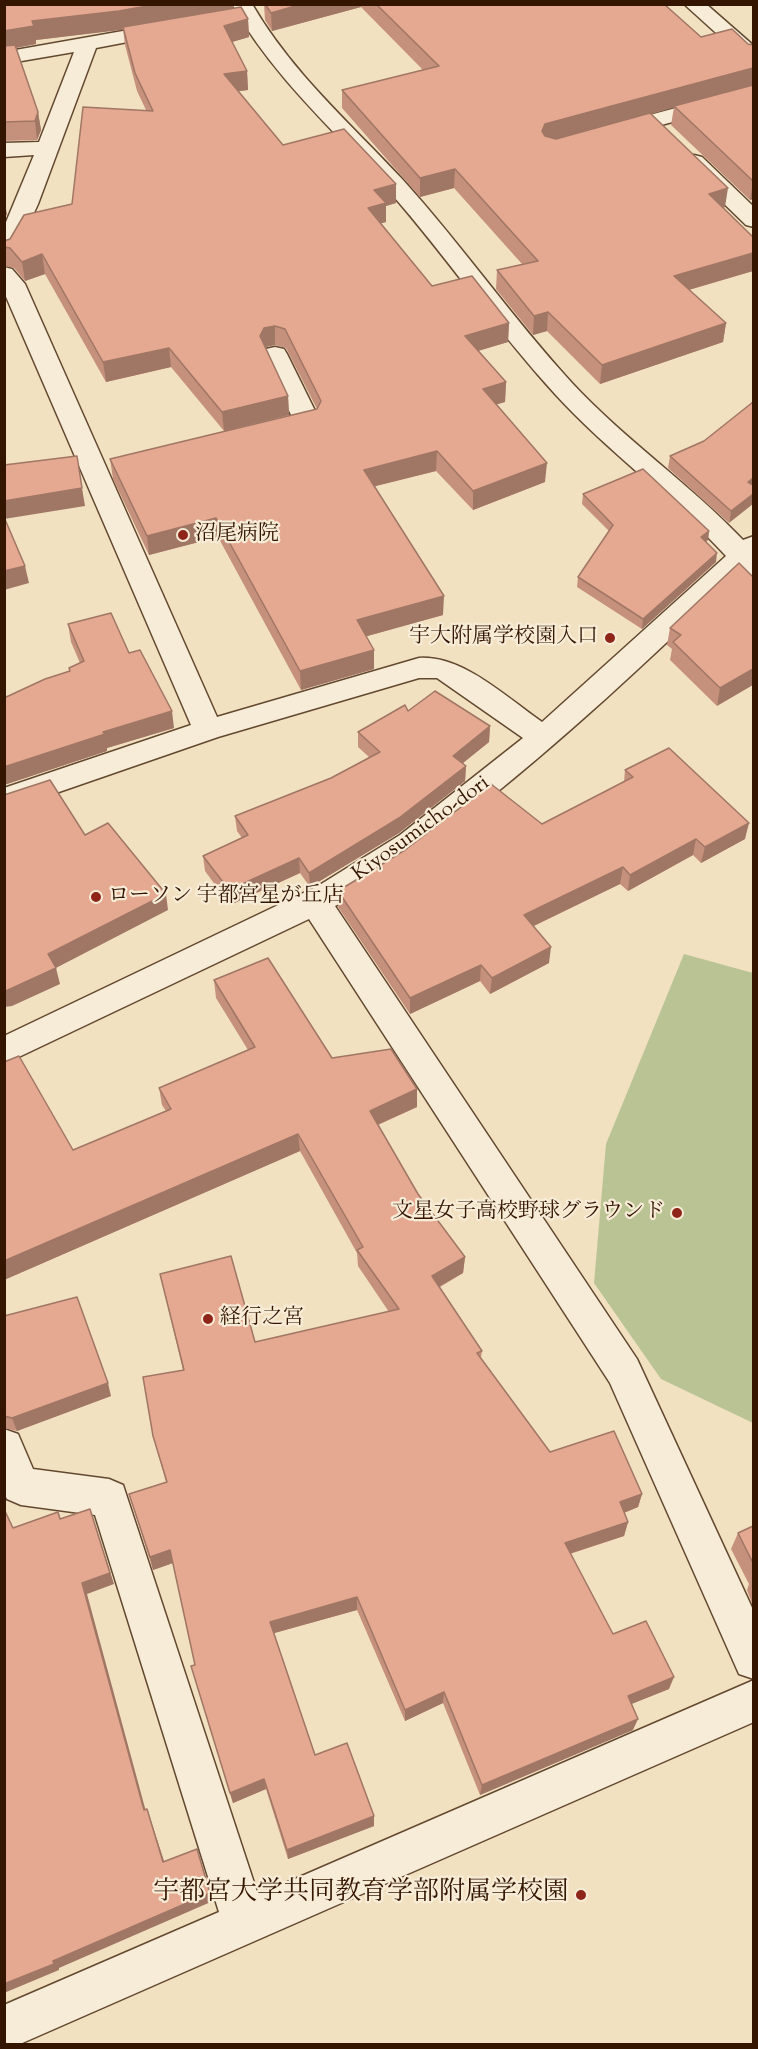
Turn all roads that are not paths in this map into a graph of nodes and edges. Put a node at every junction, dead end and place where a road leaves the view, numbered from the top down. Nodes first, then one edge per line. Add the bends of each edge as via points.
1 (694, 4) edge
2 (246, 13) edge
3 (184, 26) edge
4 (87, 44) junction
5 (753, 57) edge
6 (4, 58) edge
7 (753, 93) edge
8 (651, 121) junction
9 (597, 136) edge
10 (48, 148) junction
11 (4, 150) edge
12 (753, 219) edge
13 (4, 252) edge
14 (4, 274) edge
15 (275, 354) dead end
16 (251, 434) edge
17 (750, 558) edge
18 (208, 730) junction
19 (542, 737) junction
20 (4, 800) edge
21 (315, 902) junction
22 (4, 1051) edge
23 (4, 1447) edge
24 (753, 1659) edge
25 (753, 1701) edge
26 (245, 1923) junction
27 (4, 2028) edge

1 - 5 street
2 - 17 street via 268,48 315,104 397,187 588,415
3 - 4 street
4 - 6 street
4 - 10 street
7 - 8 street
8 - 9 street
8 - 12 street
10 - 11 street
10 - 13 street
14 - 18 street via 13,284 106,469
15 - 16 street via 307,421
17 - 19 street, Kiyosumicho-dori
18 - 19 street via 419,668 434,667 446,670
18 - 20 street
19 - 21 street, Kiyosumicho-dori via 411,843
21 - 22 street, Kiyosumicho-dori
21 - 24 street via 624,1371
23 - 26 street via 21,1486 109,1498
25 - 26 street
26 - 27 street

